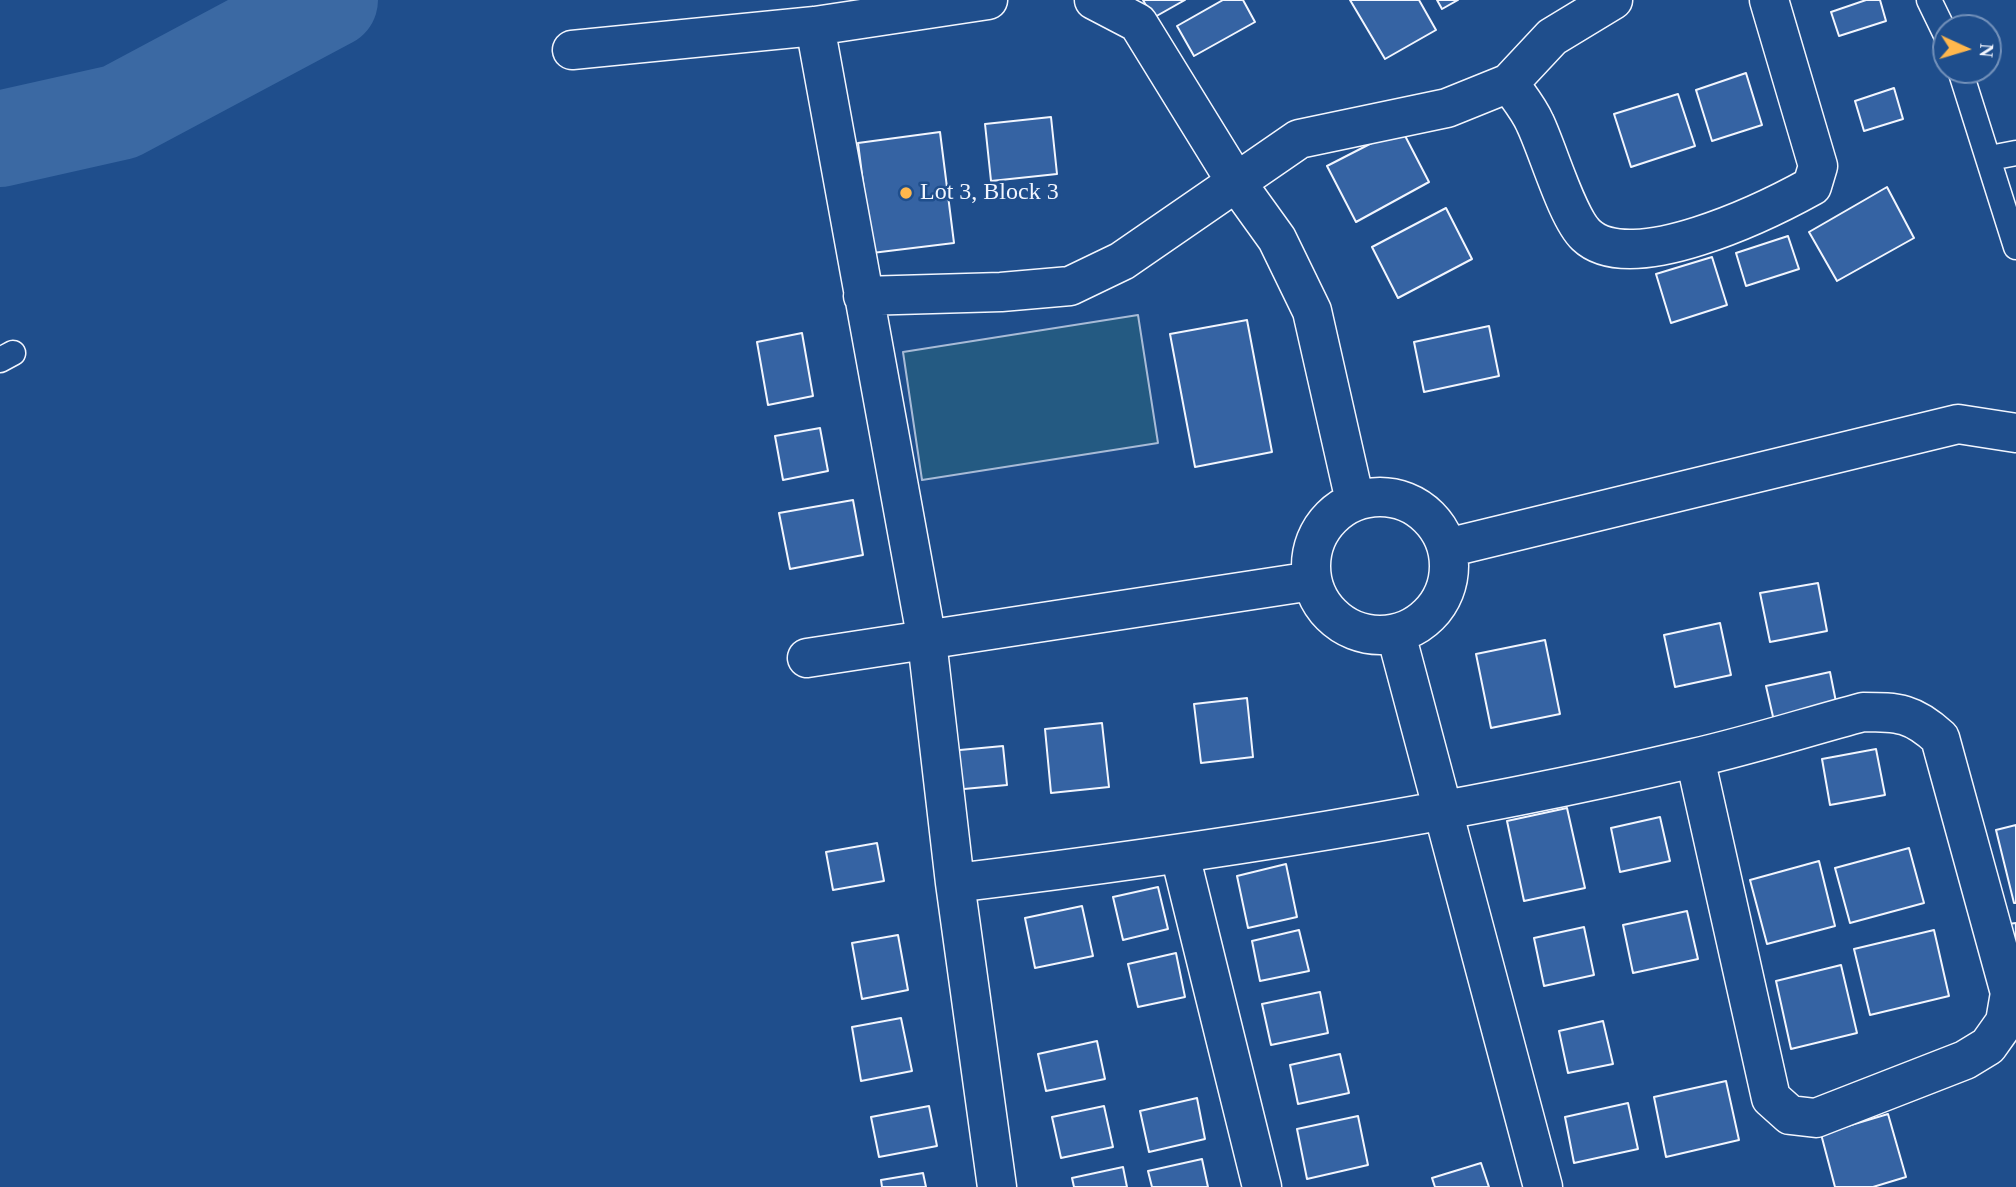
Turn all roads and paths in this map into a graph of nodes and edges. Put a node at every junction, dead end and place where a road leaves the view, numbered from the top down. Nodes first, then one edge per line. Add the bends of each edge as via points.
1 (988, 0) edge
2 (1094, 0) edge
3 (1613, 0) edge
4 (1769, 0) edge
5 (815, 26) junction
6 (572, 50) dead end
7 (1509, 83) junction
8 (1965, 84) edge
9 (2016, 153) edge
10 (1990, 158) junction
11 (1236, 182) junction
12 (2016, 247) edge
13 (863, 296) junction
14 (2016, 433) edge
15 (1355, 501) junction
16 (1447, 548) junction
17 (1312, 581) junction
18 (1396, 634) junction
19 (927, 641) junction
20 (807, 658) dead end
21 (1695, 758) junction
22 (1442, 809) junction
23 (1180, 855) junction
24 (955, 883) junction
25 (997, 1187) edge
26 (1262, 1187) edge
27 (1542, 1187) edge

1 - 5 street
2 - 11 street via 1138,23
3 - 7 street via 1552,37
4 - 7 street via 1818,166 1812,187 1769,210 1695,237 1629,251 1607,247 1586,235 1534,121
5 - 6 street
5 - 13 street
7 - 11 street via 1447,108 1299,139
8 - 10 lane
9 - 10 lane
10 - 12 lane
11 - 13 street via 1122,261 1070,286
11 - 15 street via 1277,239 1312,311
13 - 19 street
14 - 16 street via 1958,424
15 - 16 street via 1381,496 1411,504 1437,527
15 - 17 street via 1336,512 1320,532 1311,555
16 - 18 street via 1450,573 1437,607 1419,624
17 - 18 street via 1327,611 1344,626 1365,634
17 - 19 street
18 - 22 street
19 - 20 street
19 - 24 street
21 - 21 street via 1771,1098 1790,1115 1816,1118 1965,1060 1988,1046 2005,1022 2010,993 1940,738 1920,720 1863,712
21 - 22 street
22 - 23 street
22 - 27 street
23 - 24 street
23 - 26 street
24 - 25 street

